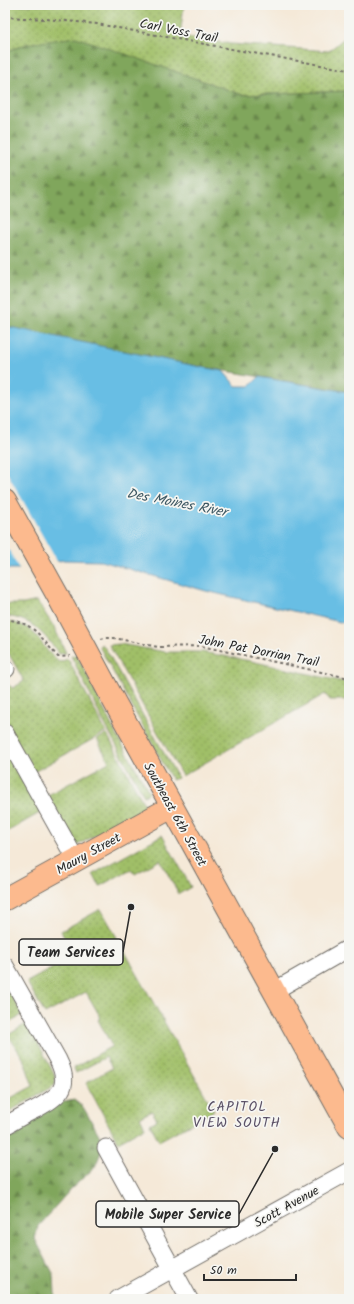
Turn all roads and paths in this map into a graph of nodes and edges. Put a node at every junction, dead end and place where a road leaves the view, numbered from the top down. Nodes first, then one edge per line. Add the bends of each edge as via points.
1 (5, 17) edge
2 (349, 70) edge
3 (5, 501) edge
4 (5, 619) edge
5 (96, 642) dead end
6 (70, 656) dead end
7 (349, 678) edge
8 (5, 733) edge
9 (172, 807) junction
10 (76, 860) junction
11 (5, 899) edge
12 (349, 948) edge
13 (5, 966) edge
14 (274, 991) junction
15 (5, 1126) edge
16 (349, 1127) edge
17 (106, 1148) dead end
18 (349, 1171) edge
19 (173, 1268) junction
20 (118, 1299) edge
21 (189, 1299) edge

1 - 2 path, Carl Voss Trail via 97,24
3 - 9 main road, Southeast 6th Street
4 - 6 path via 18,621 35,629 58,657
5 - 7 path, John Pat Dorrian Trail via 114,638 158,647 201,646
8 - 10 street
9 - 10 main road, Maury Street
9 - 14 main road, Southeast 6th Street
10 - 11 main road, Maury Street
12 - 14 street
13 - 15 street via 58,1060 64,1077 63,1086 54,1098
14 - 16 main road, Southeast 6th Street
17 - 19 street
18 - 19 street, Scott Avenue
19 - 20 street, Scott Avenue
19 - 21 street

